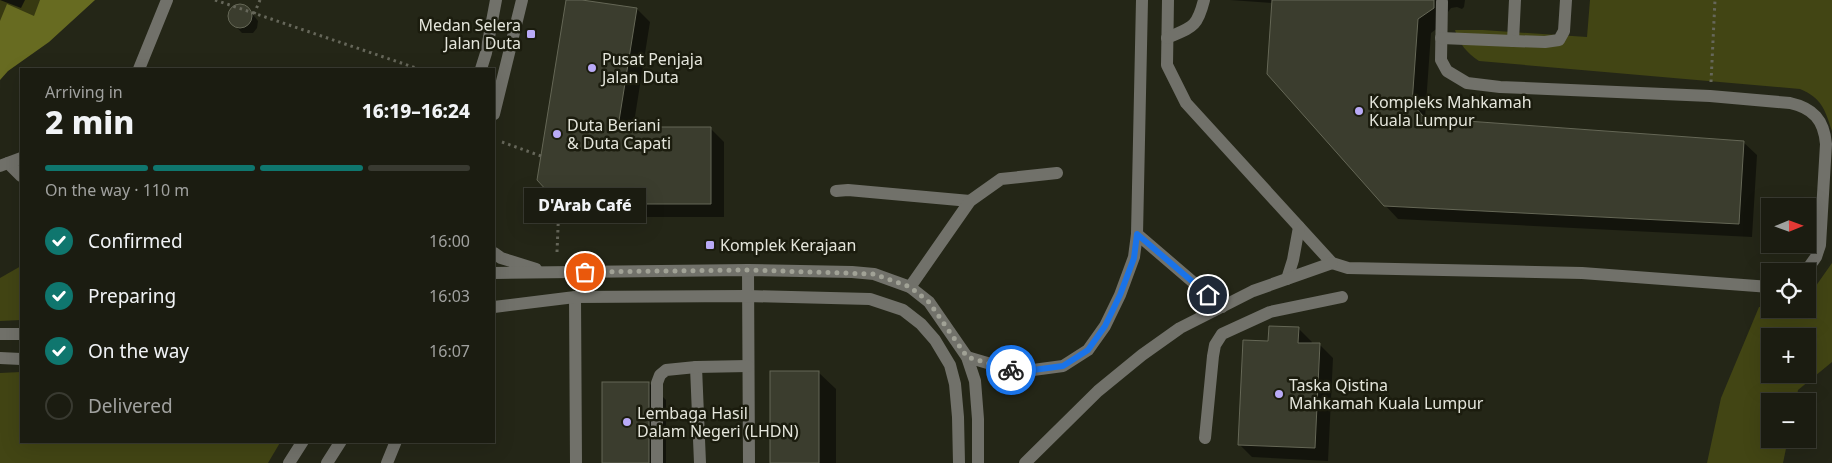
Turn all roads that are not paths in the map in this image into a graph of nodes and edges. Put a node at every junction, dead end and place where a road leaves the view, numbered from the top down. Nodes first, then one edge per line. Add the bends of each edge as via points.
1 (167, 0) edge
2 (496, 0) edge
3 (522, 0) edge
4 (1142, 0) edge
5 (1168, 0) edge
6 (1204, 0) edge
7 (1516, 0) edge
8 (1566, 0) edge
9 (1442, 2) dead end
10 (1167, 38) junction
11 (1441, 38) junction
12 (1513, 41) junction
13 (139, 68) edge
14 (481, 68) edge
15 (495, 110) edge
16 (20, 158) edge
17 (4, 165) edge
18 (1828, 168) edge
19 (1057, 173) dead end
20 (20, 175) edge
21 (836, 191) dead end
22 (970, 201) junction
23 (1298, 227) junction
24 (1137, 234) junction
25 (495, 254) edge
26 (1332, 263) junction
27 (1812, 263) edge
28 (748, 270) junction
29 (547, 272) junction
30 (495, 273) edge
31 (1287, 279) junction
32 (1761, 285) edge
33 (910, 287) junction
34 (748, 296) junction
35 (576, 297) junction
36 (1342, 297) dead end
37 (495, 307) edge
38 (1222, 307) junction
39 (0, 334) edge
40 (20, 334) edge
41 (967, 357) junction
42 (0, 358) edge
43 (20, 359) edge
44 (748, 366) junction
45 (696, 367) junction
46 (1205, 438) dead end
47 (302, 443) edge
48 (340, 443) edge
49 (395, 443) edge
50 (289, 463) edge
51 (327, 463) edge
52 (386, 463) edge
53 (576, 463) edge
54 (657, 463) edge
55 (700, 463) edge
56 (749, 463) edge
57 (959, 463) edge
58 (978, 463) edge
59 (1026, 463) edge

1 - 13 street
2 - 14 street
3 - 15 street
4 - 24 street
5 - 10 street
6 - 10 street via 1193,27
7 - 12 street
8 - 12 street via 1564,31 1559,40
9 - 11 street
10 - 23 street via 1167,65 1186,103
11 - 12 street
11 - 18 street via 1441,60 1446,70 1467,82 1500,87 1710,96 1803,106 1813,113 1825,132
16 - 17 street
17 - 20 street
18 - 27 street via 1820,245
19 - 22 street via 1001,179
21 - 22 street
22 - 33 street
23 - 26 street
23 - 31 street
24 - 38 street
24 - 41 street via 1134,258 1120,295 1105,326 1088,350 1063,366 1018,372
25 - 29 street
26 - 31 street
26 - 32 street via 1348,268 1582,272
28 - 29 street
28 - 33 street via 874,274
28 - 34 street
29 - 30 street
31 - 38 street
33 - 41 street via 929,302
34 - 35 street
34 - 44 street
34 - 57 street via 870,299 903,310 922,324 936,340 950,365 955,384
35 - 37 street
35 - 53 street
36 - 46 street via 1270,312 1222,334 1213,356
38 - 59 street via 1180,328 1142,355 1098,391
39 - 40 street
41 - 58 street via 975,381
42 - 43 street
44 - 45 street
44 - 56 street
45 - 54 street via 666,370 660,375 657,383
45 - 55 street
47 - 50 street
48 - 51 street
49 - 52 street

